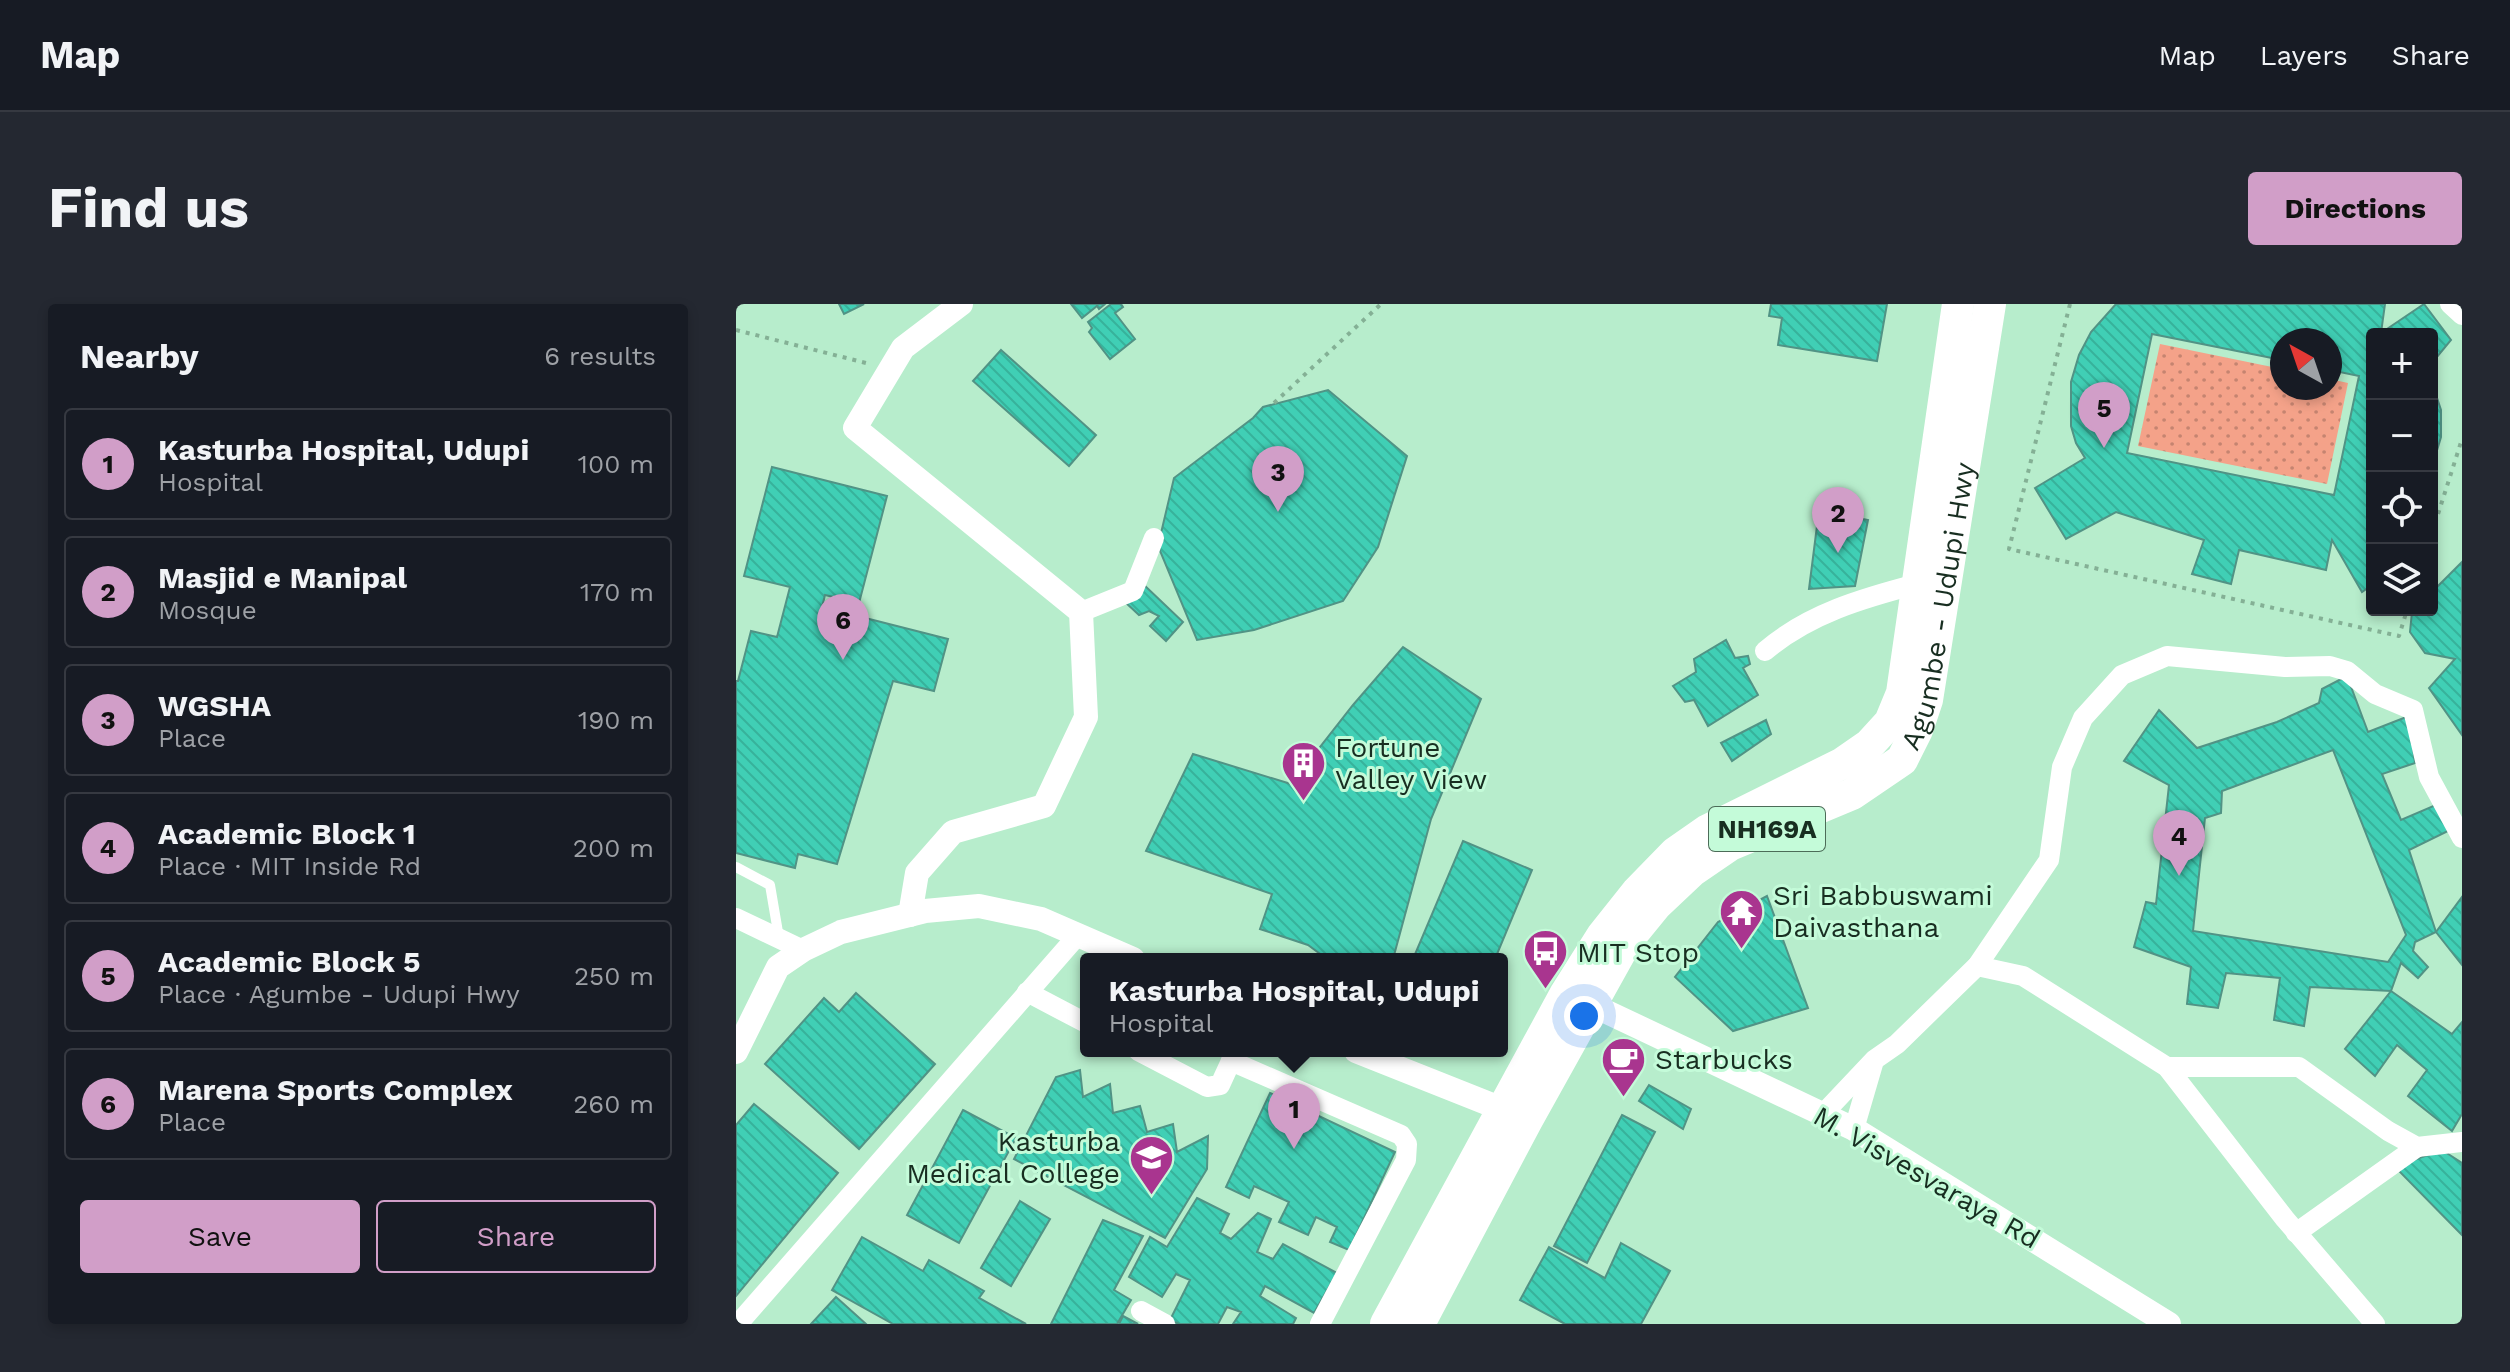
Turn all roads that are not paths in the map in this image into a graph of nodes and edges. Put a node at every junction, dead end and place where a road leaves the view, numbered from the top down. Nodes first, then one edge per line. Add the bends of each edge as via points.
1 (961, 304) edge
2 (1958, 304) edge
3 (1990, 304) edge
4 (2450, 304) edge
5 (2462, 315) edge
6 (1154, 538) dead end
7 (1917, 584) junction
8 (1081, 612) junction
9 (1765, 651) dead end
10 (2462, 838) edge
11 (736, 867) edge
12 (910, 915) junction
13 (736, 918) edge
14 (1078, 935) junction
15 (779, 938) junction
16 (803, 950) junction
17 (1119, 953) edge
18 (1977, 966) junction
19 (1027, 992) junction
20 (1578, 998) junction
21 (1080, 1020) edge
22 (736, 1052) edge
23 (1150, 1057) edge
24 (1234, 1057) edge
25 (1236, 1057) edge
26 (1371, 1057) edge
27 (1874, 1060) junction
28 (2167, 1067) junction
29 (1502, 1109) junction
30 (1823, 1114) junction
31 (1854, 1129) junction
32 (2462, 1142) edge
33 (2417, 1147) junction
34 (2296, 1233) junction
35 (1141, 1311) dead end
36 (738, 1324) edge
37 (1165, 1324) edge
38 (1320, 1324) edge
39 (1386, 1324) edge
40 (1419, 1324) edge
41 (2169, 1324) edge
42 (2375, 1324) edge

1 - 8 street via 903,348 855,428
2 - 7 highway, Agumbe - Udupi Hwy / NH169A
3 - 20 highway, Agumbe - Udupi Hwy / NH169A via 1927,700 1902,760 1852,794 1730,845 1692,871 1657,904
4 - 5 street
6 - 8 street via 1133,591
7 - 9 street via 1827,613 1784,634
7 - 20 highway, Agumbe - Udupi Hwy / NH169A via 1902,693 1890,722 1843,763 1708,830 1675,853 1602,936
8 - 12 street via 1086,717 1044,806 953,832 917,873
10 - 18 street via 2429,777 2413,710 2330,666 2167,656 2122,675 2083,718 2062,767 2049,860
11 - 15 lane via 770,885
12 - 14 street via 979,906 1041,919
12 - 16 street via 841,932
13 - 15 street
14 - 17 street
14 - 19 street
15 - 16 street
16 - 22 street via 778,967
18 - 27 street
18 - 28 street via 2023,976
19 - 21 street
19 - 36 street
20 - 29 highway, Agumbe - Udupi Hwy / NH169A
20 - 30 street, M. Visvesvaraya Rd
20 - 40 highway, Agumbe - Udupi Hwy / NH169A
23 - 24 street via 1207,1087 1220,1085
25 - 38 street via 1401,1135 1407,1144 1406,1160
26 - 29 street
27 - 30 street
27 - 31 street
28 - 33 street via 2299,1067
28 - 34 street
29 - 39 highway, Agumbe - Udupi Hwy / NH169A
30 - 31 street, M. Visvesvaraya Rd
31 - 41 street, M. Visvesvaraya Rd
32 - 33 street
33 - 34 street
34 - 42 street
35 - 37 street

